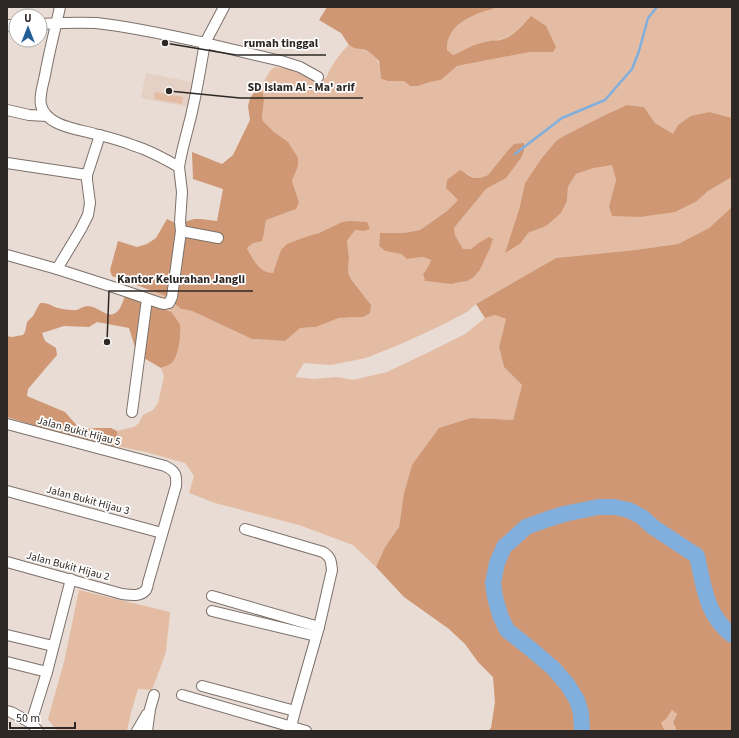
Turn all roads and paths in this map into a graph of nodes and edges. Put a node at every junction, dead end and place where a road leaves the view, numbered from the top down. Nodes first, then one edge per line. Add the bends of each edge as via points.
1 (60, 7) edge
2 (224, 7) edge
3 (56, 23) junction
4 (48, 24) edge
5 (206, 43) junction
6 (318, 77) dead end
7 (7, 110) edge
8 (48, 116) junction
9 (100, 135) junction
10 (7, 163) edge
11 (179, 167) junction
12 (87, 176) junction
13 (181, 231) junction
14 (218, 238) dead end
15 (7, 255) edge
16 (57, 269) junction
17 (147, 299) junction
18 (132, 412) dead end
19 (7, 424) edge
20 (7, 491) edge
21 (245, 529) dead end
22 (162, 533) junction
23 (7, 562) edge
24 (71, 579) junction
25 (212, 596) dead end
26 (212, 611) dead end
27 (318, 632) junction
28 (7, 635) edge
29 (54, 646) junction
30 (7, 662) edge
31 (47, 672) junction
32 (202, 686) dead end
33 (154, 695) dead end
34 (182, 696) dead end
35 (150, 709) junction
36 (7, 711) edge
37 (295, 712) junction
38 (31, 723) junction
39 (291, 729) edge
40 (38, 731) edge
41 (137, 731) edge
42 (147, 731) edge
43 (306, 731) edge

1 - 3 street
2 - 5 street
3 - 4 street
3 - 5 street via 95,23
3 - 8 street via 40,95 42,110
5 - 6 street via 281,61 300,67
5 - 11 street
7 - 8 street
8 - 9 street via 67,128
9 - 11 street via 136,146
9 - 12 street
10 - 12 street
11 - 13 street via 182,192
12 - 16 street via 90,203 88,215
13 - 14 street
13 - 17 street via 171,300 165,304
15 - 16 street
16 - 17 street
17 - 18 street
19 - 22 street, Jalan Bukit Hijau 5 via 172,470 176,474 176,486
20 - 22 street, Jalan Bukit Hijau 3
21 - 27 street via 328,555 332,570
22 - 24 street, Jalan Bukit Hijau 2 via 146,590 140,594 122,594
23 - 24 street, Jalan Bukit Hijau 2
24 - 29 street
25 - 27 street
26 - 27 street
27 - 37 street
28 - 29 street
29 - 31 street
30 - 31 street
31 - 38 street
32 - 37 street
33 - 35 street
34 - 39 street
35 - 41 street
35 - 42 street
36 - 38 street
37 - 39 street
38 - 40 street
39 - 43 street

